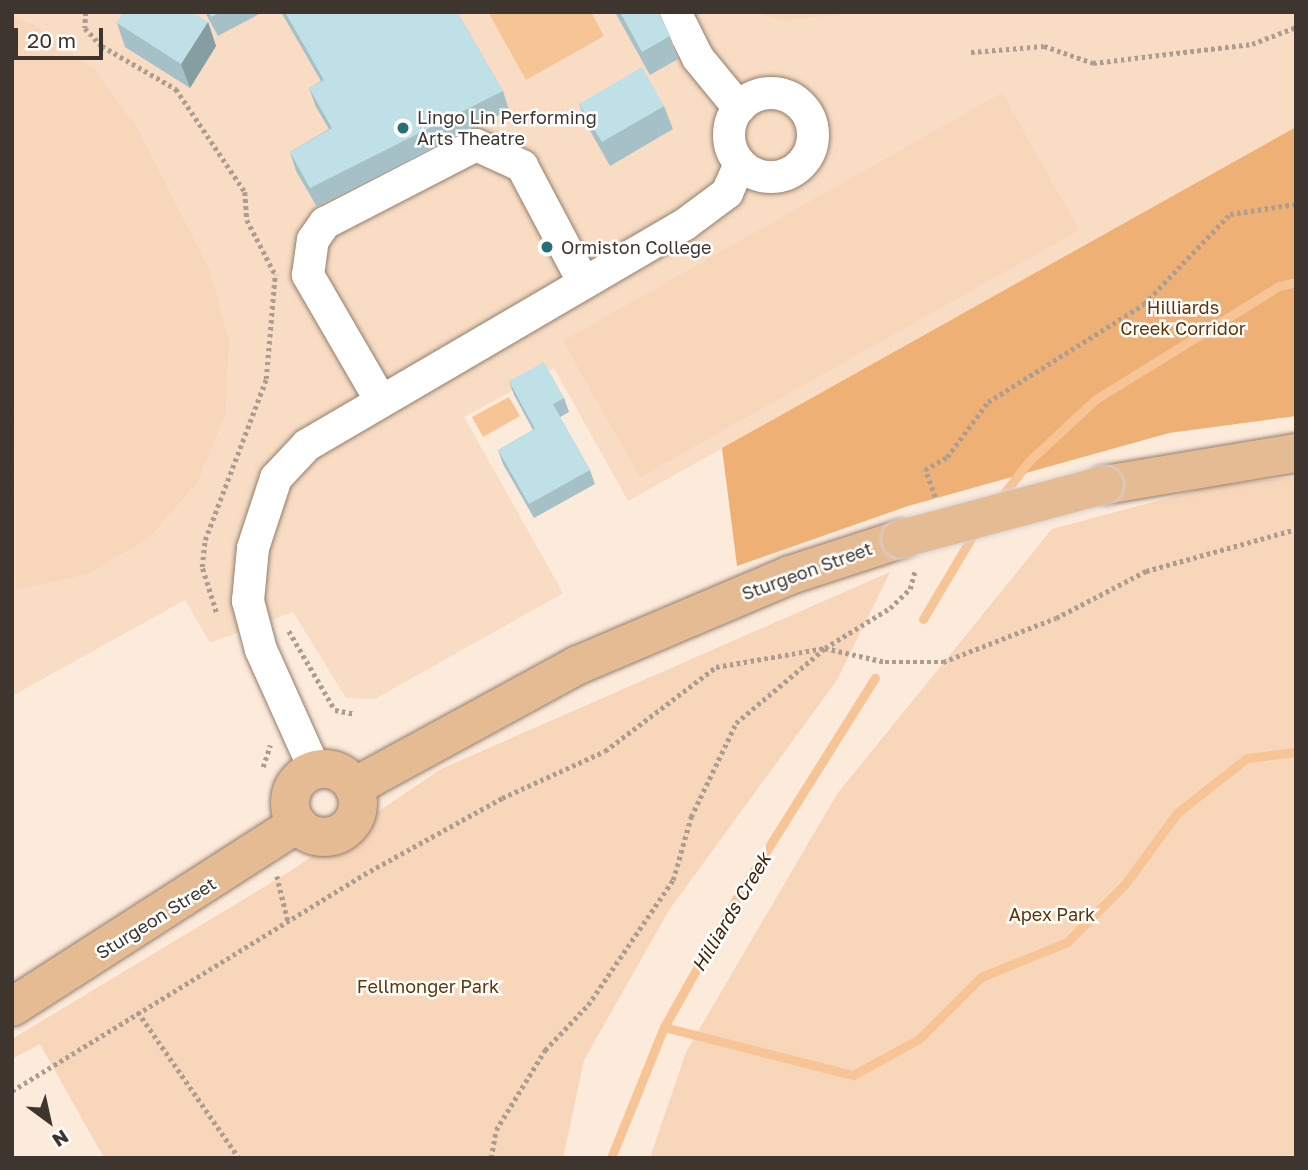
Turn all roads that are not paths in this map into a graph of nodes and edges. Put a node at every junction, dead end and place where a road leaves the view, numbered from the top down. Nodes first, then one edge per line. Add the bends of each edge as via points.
1 (674, 12) edge
2 (739, 108) junction
3 (740, 164) junction
4 (584, 283) junction
5 (381, 401) junction
6 (1296, 453) edge
7 (314, 770) junction
8 (354, 787) junction
9 (297, 824) junction
10 (12, 1007) edge

1 - 2 lane via 698,58
2 - 3 lane via 729,136
2 - 3 lane via 751,98 779,93 804,108 814,135 804,162 793,172 765,178
3 - 4 lane via 727,193
4 - 5 lane
4 - 5 lane via 522,166 476,145 325,223 313,240 308,275
5 - 7 lane via 307,444 276,478 253,548 248,601 255,627
6 - 8 main road, Sturgeon Street, bridge via 1104,485 901,539 790,575 578,665
7 - 8 main road via 337,772
7 - 9 main road via 292,792
8 - 9 main road via 358,808 347,828 315,836
9 - 10 main road, Sturgeon Street via 220,879

